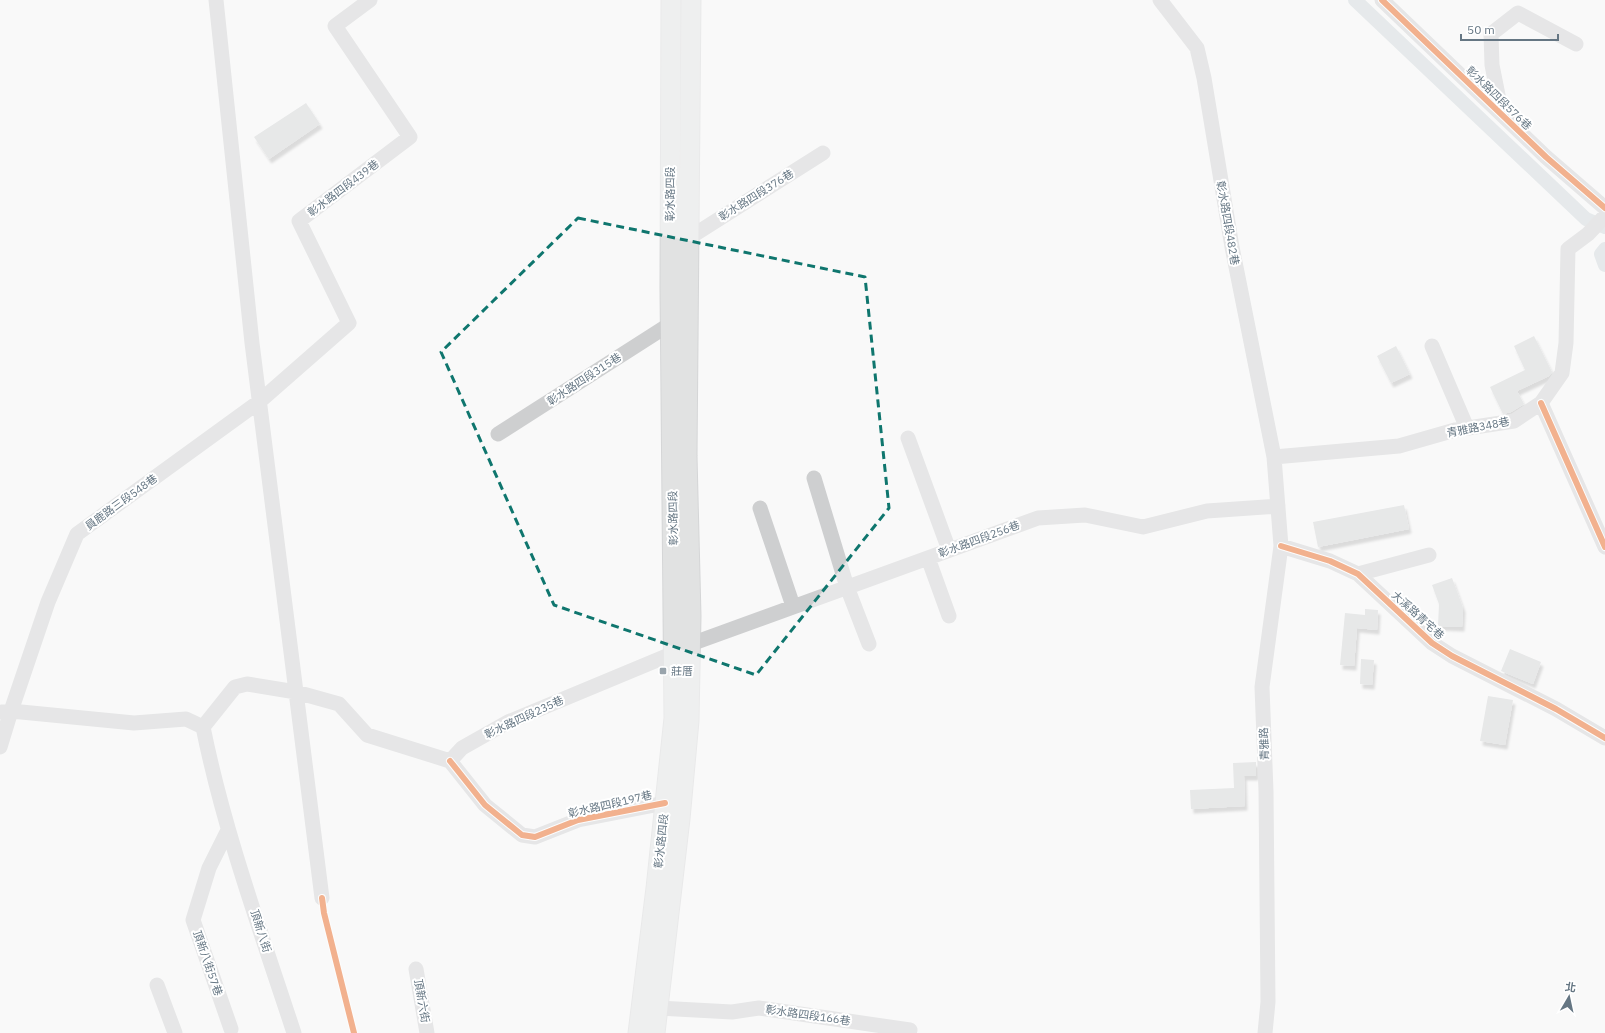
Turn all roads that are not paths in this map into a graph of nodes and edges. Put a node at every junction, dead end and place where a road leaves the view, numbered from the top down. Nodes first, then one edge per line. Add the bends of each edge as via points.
1 (216, 0) edge
2 (370, 0) edge
3 (671, 0) edge
4 (691, 0) edge
5 (1160, 0) edge
6 (1382, 0) edge
7 (1576, 44) dead end
8 (1502, 115) junction
9 (823, 153) dead end
10 (1605, 208) edge
11 (1605, 216) edge
12 (689, 238) junction
13 (679, 289) junction
14 (670, 324) junction
15 (1432, 346) dead end
16 (260, 401) junction
17 (1541, 403) junction
18 (1467, 428) junction
19 (498, 434) dead end
20 (908, 438) dead end
21 (1274, 457) junction
22 (814, 478) dead end
23 (1278, 506) junction
24 (760, 508) dead end
25 (1281, 546) junction
26 (1605, 547) edge
27 (948, 550) junction
28 (1430, 555) dead end
29 (928, 558) junction
30 (1358, 574) junction
31 (847, 587) junction
32 (793, 606) junction
33 (949, 616) dead end
34 (690, 644) junction
35 (869, 644) dead end
36 (674, 653) junction
37 (296, 692) junction
38 (5, 712) edge
39 (203, 727) junction
40 (1605, 738) edge
41 (0, 747) edge
42 (450, 761) junction
43 (665, 803) junction
44 (228, 830) junction
45 (322, 898) dead end
46 (416, 969) dead end
47 (157, 985) dead end
48 (658, 1008) junction
49 (232, 1029) dead end
50 (910, 1030) dead end
51 (175, 1033) edge
52 (294, 1033) edge
53 (427, 1033) edge
54 (638, 1033) edge
55 (655, 1033) edge
56 (1265, 1033) edge

1 - 16 street
2 - 16 street, 彰水路四段439巷 via 335,26 410,136 299,221 349,323
3 - 13 main road, 彰水路四段
4 - 12 main road, 彰水路四段
5 - 21 street, 彰水路四段482巷 via 1197,48 1232,247
6 - 8 street, 彰水路四段576巷
7 - 8 street via 1518,13 1491,34 1492,65
8 - 10 street, 彰水路四段576巷
9 - 12 street, 彰水路四段376巷
11 - 17 street, 青雅路348巷 via 1588,234 1568,249 1566,343 1562,374
12 - 13 main road, 彰水路四段
13 - 14 main road, 彰水路四段
13 - 34 main road, 彰水路四段 via 687,456
14 - 19 street, 彰水路四段315巷
14 - 36 main road, 彰水路四段
15 - 18 street
16 - 37 street
16 - 38 street, 員鹿路三段548巷 via 77,534
17 - 18 street, 青雅路348巷 via 1514,421
17 - 26 street
18 - 21 street, 青雅路348巷 via 1399,446
20 - 27 street
21 - 23 street, 青雅路
22 - 31 street
23 - 25 street, 青雅路
23 - 27 street, 彰水路四段256巷 via 1207,511 1143,527 1085,515 1038,518
24 - 32 street
25 - 30 street, 大溪路青宅巷 via 1330,561
25 - 56 street, 青雅路 via 1262,688 1266,791 1268,1002
27 - 29 street, 彰水路四段256巷
28 - 30 street
29 - 31 street, 彰水路四段256巷
29 - 33 street
30 - 40 street, 大溪路青宅巷 via 1432,643
31 - 32 street, 彰水路四段256巷
31 - 35 street
32 - 34 street, 彰水路四段256巷
34 - 36 street, 彰水路四段235巷
34 - 48 main road, 彰水路四段 via 690,721
36 - 42 street, 彰水路四段235巷 via 508,722 462,748
36 - 43 main road, 彰水路四段 via 674,718
37 - 39 street via 247,684 235,687
37 - 42 street via 339,704 367,735
37 - 45 street
38 - 39 street via 134,723 186,719
38 - 41 street, 員鹿路三段548巷
39 - 44 street
42 - 43 street, 彰水路四段197巷 via 485,805 522,835 534,836 578,820
43 - 54 main road, 彰水路四段
44 - 49 street, 頂新八街57巷 via 209,868 193,920
44 - 52 street, 頂新八街
46 - 53 street, 頂新六街
47 - 51 street
48 - 50 street, 彰水路四段166巷 via 732,1012 759,1008
48 - 55 main road, 彰水路四段

